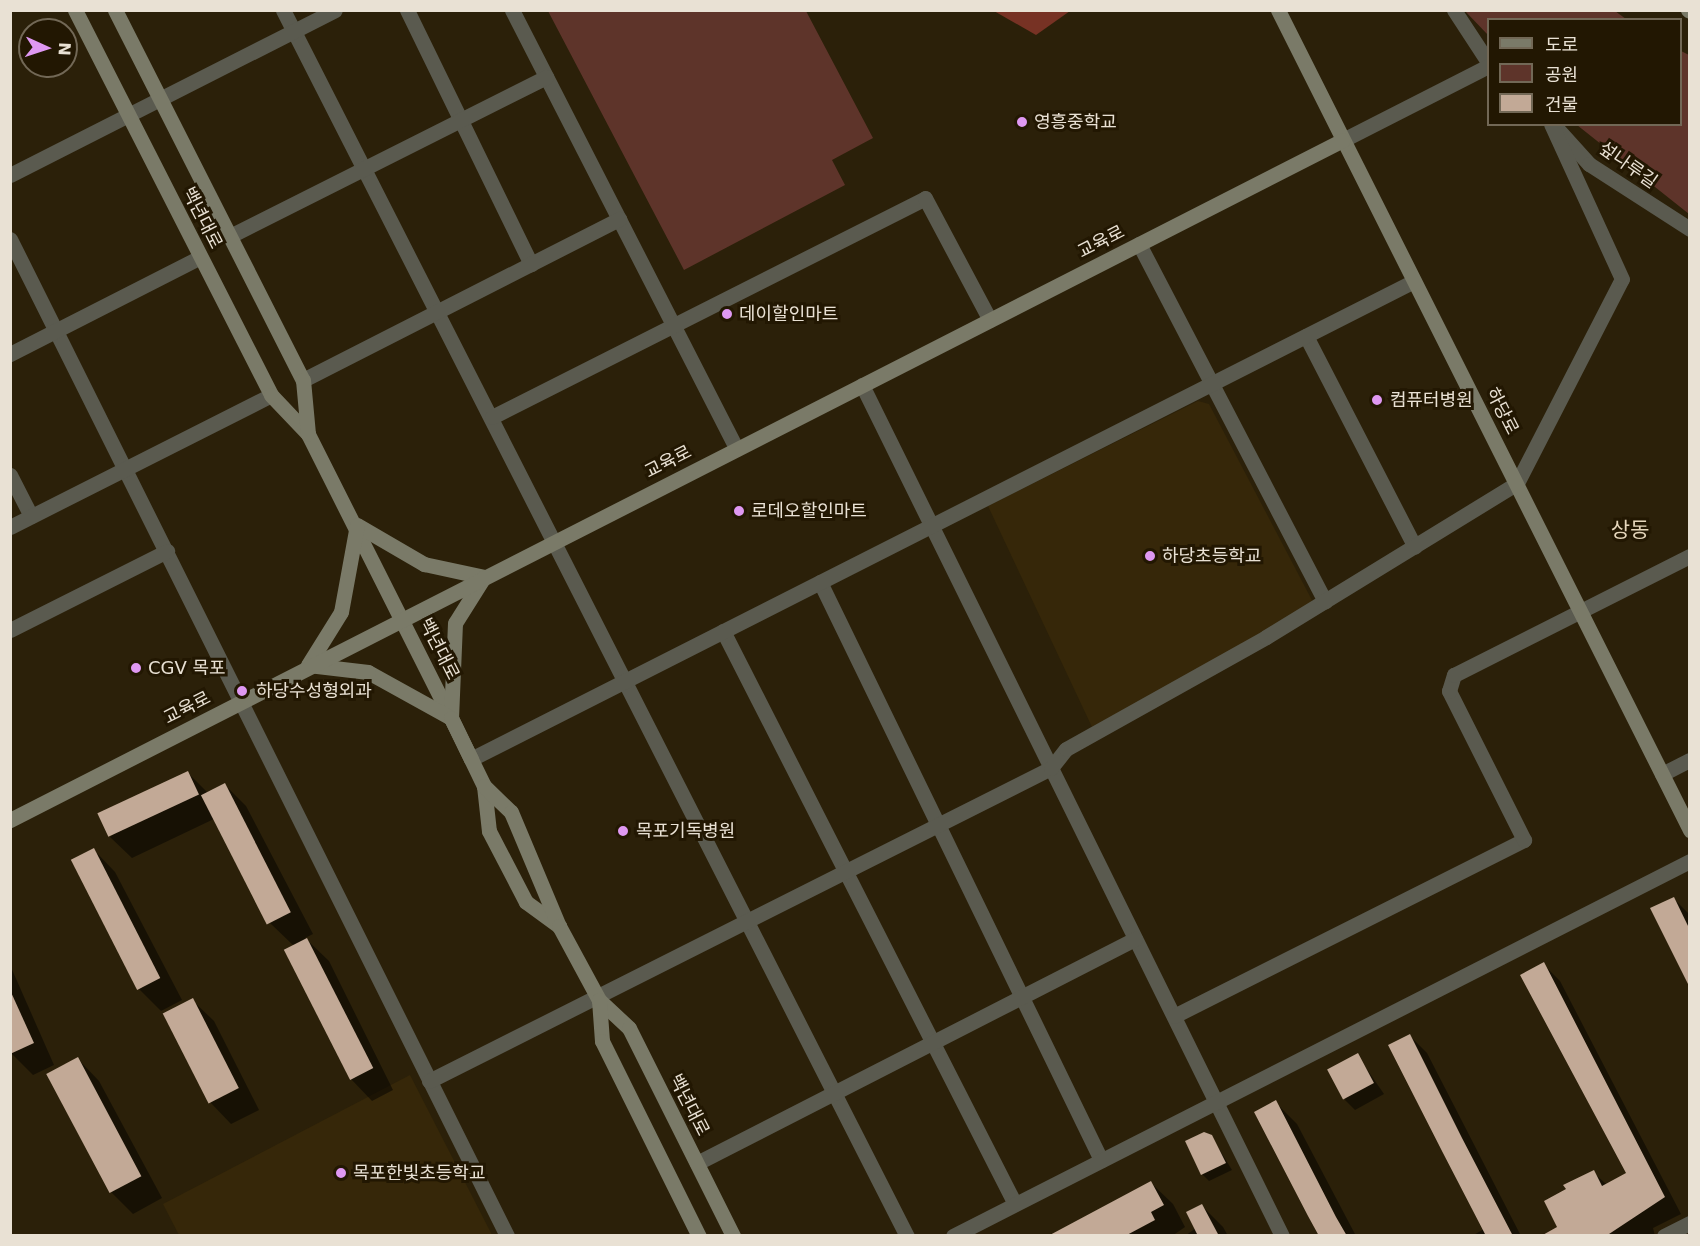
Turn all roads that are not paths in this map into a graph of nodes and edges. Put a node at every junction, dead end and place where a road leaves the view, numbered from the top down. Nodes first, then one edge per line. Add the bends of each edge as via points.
1 (75, 10) edge
2 (115, 10) edge
3 (284, 10) edge
4 (335, 10) edge
5 (407, 10) edge
6 (512, 10) edge
7 (1278, 10) edge
8 (1454, 10) edge
9 (294, 31) junction
10 (1487, 62) edge
11 (1487, 65) edge
12 (546, 77) junction
13 (160, 99) junction
14 (129, 115) junction
15 (460, 120) junction
16 (1553, 126) edge
17 (1554, 126) edge
18 (1343, 140) junction
19 (365, 168) junction
20 (10, 175) edge
21 (619, 219) junction
22 (1689, 229) edge
23 (230, 236) junction
24 (10, 238) edge
25 (1139, 244) junction
26 (200, 257) junction
27 (531, 264) junction
28 (1414, 281) junction
29 (439, 312) junction
30 (990, 320) junction
31 (673, 325) junction
32 (57, 330) junction
33 (1306, 336) junction
34 (10, 354) edge
35 (303, 380) junction
36 (1211, 384) junction
37 (862, 385) junction
38 (271, 395) junction
39 (492, 417) junction
40 (308, 434) junction
41 (737, 449) junction
42 (128, 469) junction
43 (10, 475) edge
44 (1516, 483) junction
45 (31, 516) junction
46 (357, 525) junction
47 (10, 526) edge
48 (931, 526) junction
49 (553, 543) junction
50 (1415, 547) junction
51 (167, 551) junction
52 (1689, 556) edge
53 (483, 577) junction
54 (820, 582) junction
55 (1325, 602) junction
56 (1580, 611) junction
57 (401, 618) junction
58 (10, 630) edge
59 (723, 631) junction
60 (308, 665) junction
61 (624, 681) junction
62 (240, 703) junction
63 (452, 718) junction
64 (471, 759) junction
65 (1689, 760) edge
66 (1051, 768) junction
67 (1662, 774) junction
68 (484, 786) junction
69 (10, 820) edge
70 (938, 825) junction
71 (1689, 830) edge
72 (1689, 861) edge
73 (845, 871) junction
74 (746, 921) junction
75 (559, 926) junction
76 (1135, 939) junction
77 (1022, 997) junction
78 (599, 1000) junction
79 (1174, 1016) junction
80 (933, 1043) junction
81 (429, 1081) junction
82 (834, 1093) junction
83 (1216, 1102) junction
84 (1101, 1160) junction
85 (697, 1163) junction
86 (1015, 1204) junction
87 (1689, 1223) edge
88 (507, 1236) edge
89 (699, 1236) edge
90 (733, 1236) edge
91 (907, 1236) edge
92 (953, 1236) edge
93 (1282, 1236) edge
94 (1664, 1236) edge

1 - 14 street, 백년대로
2 - 13 street, 백년대로
3 - 9 street
4 - 9 street
5 - 15 street
6 - 12 street
7 - 18 street, 하당로
8 - 10 street
9 - 13 street
9 - 19 street
11 - 18 street
12 - 15 street
12 - 21 street
13 - 14 street
13 - 23 street, 백년대로
14 - 20 street
14 - 26 street, 백년대로
15 - 19 street
15 - 27 street
16 - 44 street via 1622,279
17 - 22 street, 섶나루길 via 1589,164
18 - 25 street, 교육로
18 - 28 street, 하당로
19 - 23 street
19 - 29 street
21 - 27 street
21 - 31 street
23 - 35 street, 백년대로
24 - 32 street
25 - 30 street, 교육로
25 - 36 street
26 - 32 street
26 - 38 street, 백년대로
27 - 29 street
28 - 33 street
28 - 44 street, 하당로
29 - 35 street
29 - 39 street
30 - 31 street via 925,198
30 - 37 street, 교육로
31 - 39 street
31 - 41 street
32 - 34 street
32 - 42 street
33 - 36 street
33 - 50 street
35 - 40 street, 백년대로
36 - 48 street
36 - 55 street
37 - 41 street, 교육로
37 - 48 street
38 - 40 street, 백년대로
38 - 42 street
39 - 49 street
40 - 46 street, 백년대로
41 - 49 street, 교육로
42 - 45 street
42 - 51 street
43 - 45 street
44 - 50 street
44 - 56 street, 하당로
45 - 47 street
46 - 53 street via 424,564
46 - 57 street, 백년대로
46 - 60 street via 341,612
48 - 54 street
48 - 66 street
49 - 53 street, 교육로
49 - 61 street
50 - 55 street
51 - 58 street
51 - 62 street
52 - 56 street
53 - 57 street, 교육로
53 - 63 street via 455,623
54 - 59 street
54 - 70 street
55 - 66 street via 1066,749
56 - 67 street, 하당로
56 - 79 street via 1454,675 1449,691 1524,840
57 - 60 street, 교육로
57 - 63 street, 백년대로
59 - 61 street
59 - 73 street
60 - 62 street, 교육로
60 - 63 street via 368,672
61 - 64 street
61 - 74 street
62 - 69 street, 교육로
62 - 81 street
63 - 64 street, 백년대로
64 - 68 street, 백년대로
65 - 67 street
66 - 70 street
66 - 76 street
67 - 71 street, 하당로
68 - 75 street, 백년대로 via 511,812
68 - 75 street, 백년대로 via 489,831 526,902
70 - 73 street
70 - 77 street
72 - 83 street
73 - 74 street
73 - 80 street
74 - 78 street
74 - 82 street
75 - 78 street, 백년대로
76 - 77 street
76 - 79 street
77 - 80 street
77 - 84 street
78 - 81 street
78 - 85 street, 백년대로 via 628,1028
78 - 89 street, 백년대로 via 602,1041
79 - 83 street
80 - 82 street
80 - 86 street
81 - 88 street
82 - 85 street
82 - 91 street
83 - 84 street
83 - 93 street
84 - 86 street
85 - 90 street, 백년대로
86 - 92 street
87 - 94 street

